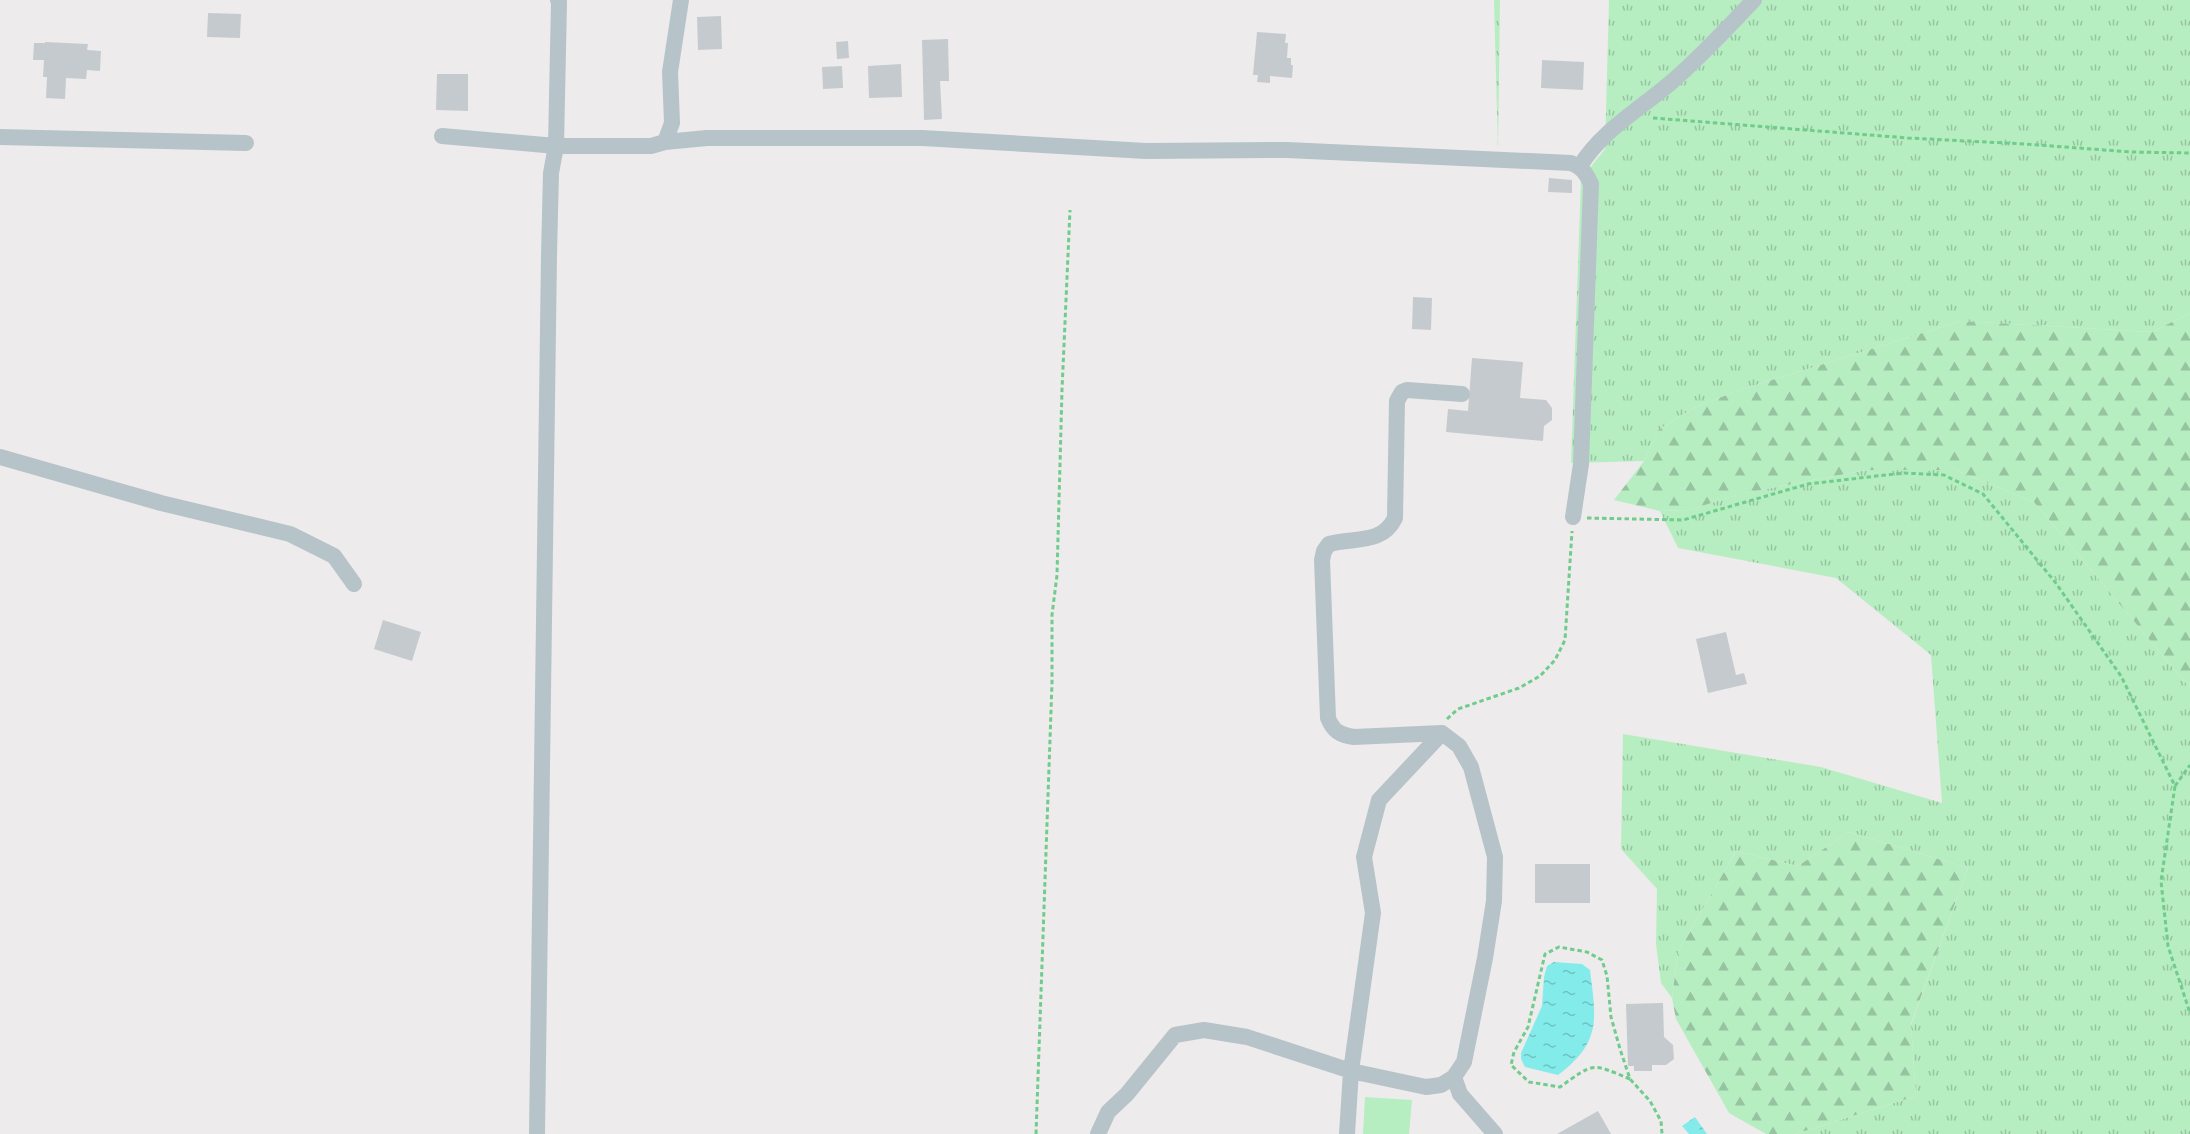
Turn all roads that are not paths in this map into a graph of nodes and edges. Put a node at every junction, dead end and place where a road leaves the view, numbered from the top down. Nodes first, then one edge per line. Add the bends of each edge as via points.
1 (558, 0) edge
2 (681, 0) edge
3 (1754, 0) edge
4 (442, 136) dead end
5 (0, 137) edge
6 (664, 142) junction
7 (246, 143) dead end
8 (556, 146) junction
9 (1580, 166) junction
10 (1462, 394) dead end
11 (0, 457) edge
12 (1573, 518) road end
13 (354, 584) dead end
14 (1442, 733) junction
15 (1351, 1071) junction
16 (1454, 1077) junction
17 (537, 1134) edge
18 (1098, 1134) edge
19 (1347, 1134) edge
20 (1495, 1134) edge

1 - 8 street
2 - 6 street via 670,72 672,123
3 - 9 street via 1696,60 1589,152
4 - 8 street
5 - 7 street
6 - 8 street via 643,146
6 - 9 street via 707,138 922,138 1146,151 1287,150
8 - 17 street via 551,174
9 - 12 street via 1591,184 1581,464
10 - 14 street via 1402,392 1397,401 1395,518 1383,534 1329,544 1322,560 1328,718 1332,729 1354,737
11 - 13 street via 161,503 290,534 334,556
14 - 15 street via 1379,800 1364,857 1373,913
14 - 16 street via 1459,746 1471,767 1495,857 1494,900 1485,957 1464,1062
15 - 16 street via 1426,1087 1441,1085
15 - 18 street via 1246,1037 1204,1030 1175,1035 1108,1112
15 - 19 street
16 - 20 street via 1460,1094

